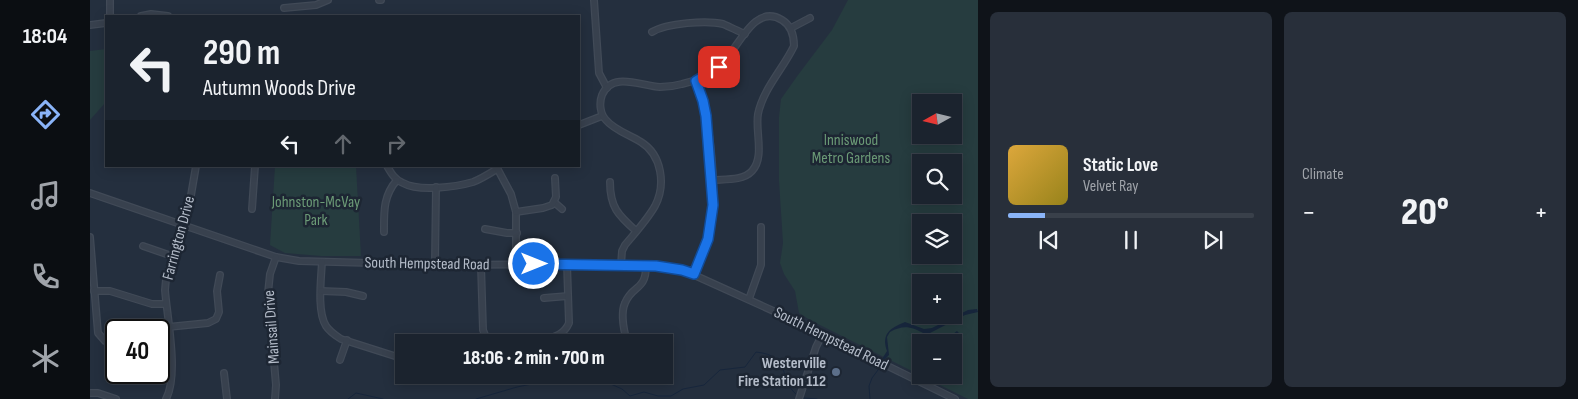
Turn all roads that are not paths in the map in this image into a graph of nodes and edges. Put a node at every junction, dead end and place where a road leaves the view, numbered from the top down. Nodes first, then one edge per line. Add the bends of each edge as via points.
1 (110, 0) edge
2 (328, 0) edge
3 (594, 0) edge
4 (284, 8) dead end
5 (110, 15) edge
6 (146, 15) edge
7 (160, 15) edge
8 (810, 18) dead end
9 (105, 23) edge
10 (90, 25) edge
11 (791, 28) junction
12 (652, 32) dead end
13 (745, 34) junction
14 (696, 81) junction
15 (607, 88) junction
16 (602, 116) junction
17 (580, 125) edge
18 (196, 167) edge
19 (255, 167) edge
20 (388, 167) edge
21 (496, 168) edge
22 (556, 178) dead end
23 (397, 180) junction
24 (712, 180) junction
25 (610, 182) dead end
26 (436, 187) junction
27 (90, 193) edge
28 (554, 202) junction
29 (252, 209) dead end
30 (562, 209) dead end
31 (516, 212) junction
32 (183, 226) junction
33 (761, 227) dead end
34 (485, 229) dead end
35 (636, 231) junction
36 (384, 232) dead end
37 (516, 234) junction
38 (90, 237) edge
39 (143, 246) dead end
40 (172, 256) junction
41 (276, 257) junction
42 (322, 262) junction
43 (516, 264) junction
44 (567, 264) junction
45 (435, 265) junction
46 (481, 265) junction
47 (621, 265) junction
48 (646, 266) junction
49 (694, 274) junction
50 (220, 275) dead end
51 (94, 291) junction
52 (321, 291) junction
53 (363, 296) dead end
54 (568, 296) junction
55 (544, 298) dead end
56 (749, 299) junction
57 (166, 304) junction
58 (167, 319) edge
59 (170, 328) edge
60 (485, 334) edge
61 (561, 334) edge
62 (626, 334) edge
63 (822, 335) junction
64 (105, 340) edge
65 (347, 340) junction
66 (170, 347) edge
67 (171, 356) joint
68 (395, 356) edge
69 (340, 360) dead end
70 (224, 374) dead end
71 (90, 393) edge
72 (116, 399) edge
73 (166, 399) edge
74 (227, 399) edge
75 (275, 399) edge
76 (799, 399) edge
77 (955, 399) edge

1 - 5 street
2 - 4 street via 316,5
3 - 15 street via 599,73
6 - 7 street
8 - 11 street
9 - 10 street
11 - 13 street via 780,18 766,17 752,23
11 - 24 street via 794,46 759,111 758,161 746,176
12 - 13 street via 667,26 710,22
13 - 14 street via 719,67
14 - 15 street via 660,87 625,80
14 - 24 street via 706,116
15 - 16 street via 601,101
16 - 17 street
16 - 35 street via 611,125 644,143 661,173 655,207
18 - 32 street, Farrington Drive
19 - 29 street
20 - 23 street
21 - 26 street via 459,186
21 - 31 street via 511,194
22 - 28 street
23 - 26 street via 411,187
23 - 36 street via 384,208
24 - 49 street via 713,205 708,239
25 - 35 street via 618,215
26 - 45 street
27 - 32 street, South Hempstead Road
28 - 30 street
28 - 31 street via 546,207
31 - 37 street
32 - 40 street, Farrington Drive
32 - 41 street, South Hempstead Road
33 - 56 street via 761,265
34 - 37 street
35 - 47 street via 622,251
37 - 43 street
38 - 51 street
39 - 40 street
40 - 57 street, Farrington Drive via 166,279
41 - 42 street, South Hempstead Road
41 - 75 street, Mainsail Drive via 268,293
42 - 45 street, South Hempstead Road
42 - 52 street
43 - 44 street, South Hempstead Road
43 - 46 street, South Hempstead Road
44 - 47 street, South Hempstead Road
44 - 54 street
45 - 46 street, South Hempstead Road
46 - 60 street
47 - 48 street, South Hempstead Road
48 - 49 street, South Hempstead Road
48 - 62 street via 644,282 625,302
49 - 56 street, South Hempstead Road
50 - 59 street via 216,320
51 - 57 street via 110,291 152,304
51 - 64 street via 97,328
52 - 53 street
52 - 65 street via 321,310 326,327 332,334
54 - 55 street
54 - 61 street via 570,319
56 - 63 street, South Hempstead Road
57 - 58 street, Farrington Drive
63 - 76 street
63 - 77 street, South Hempstead Road
65 - 68 street
65 - 69 street
66 - 67 street, Farrington Drive
67 - 73 street, Farrington Drive via 170,393
70 - 74 street
71 - 72 street

